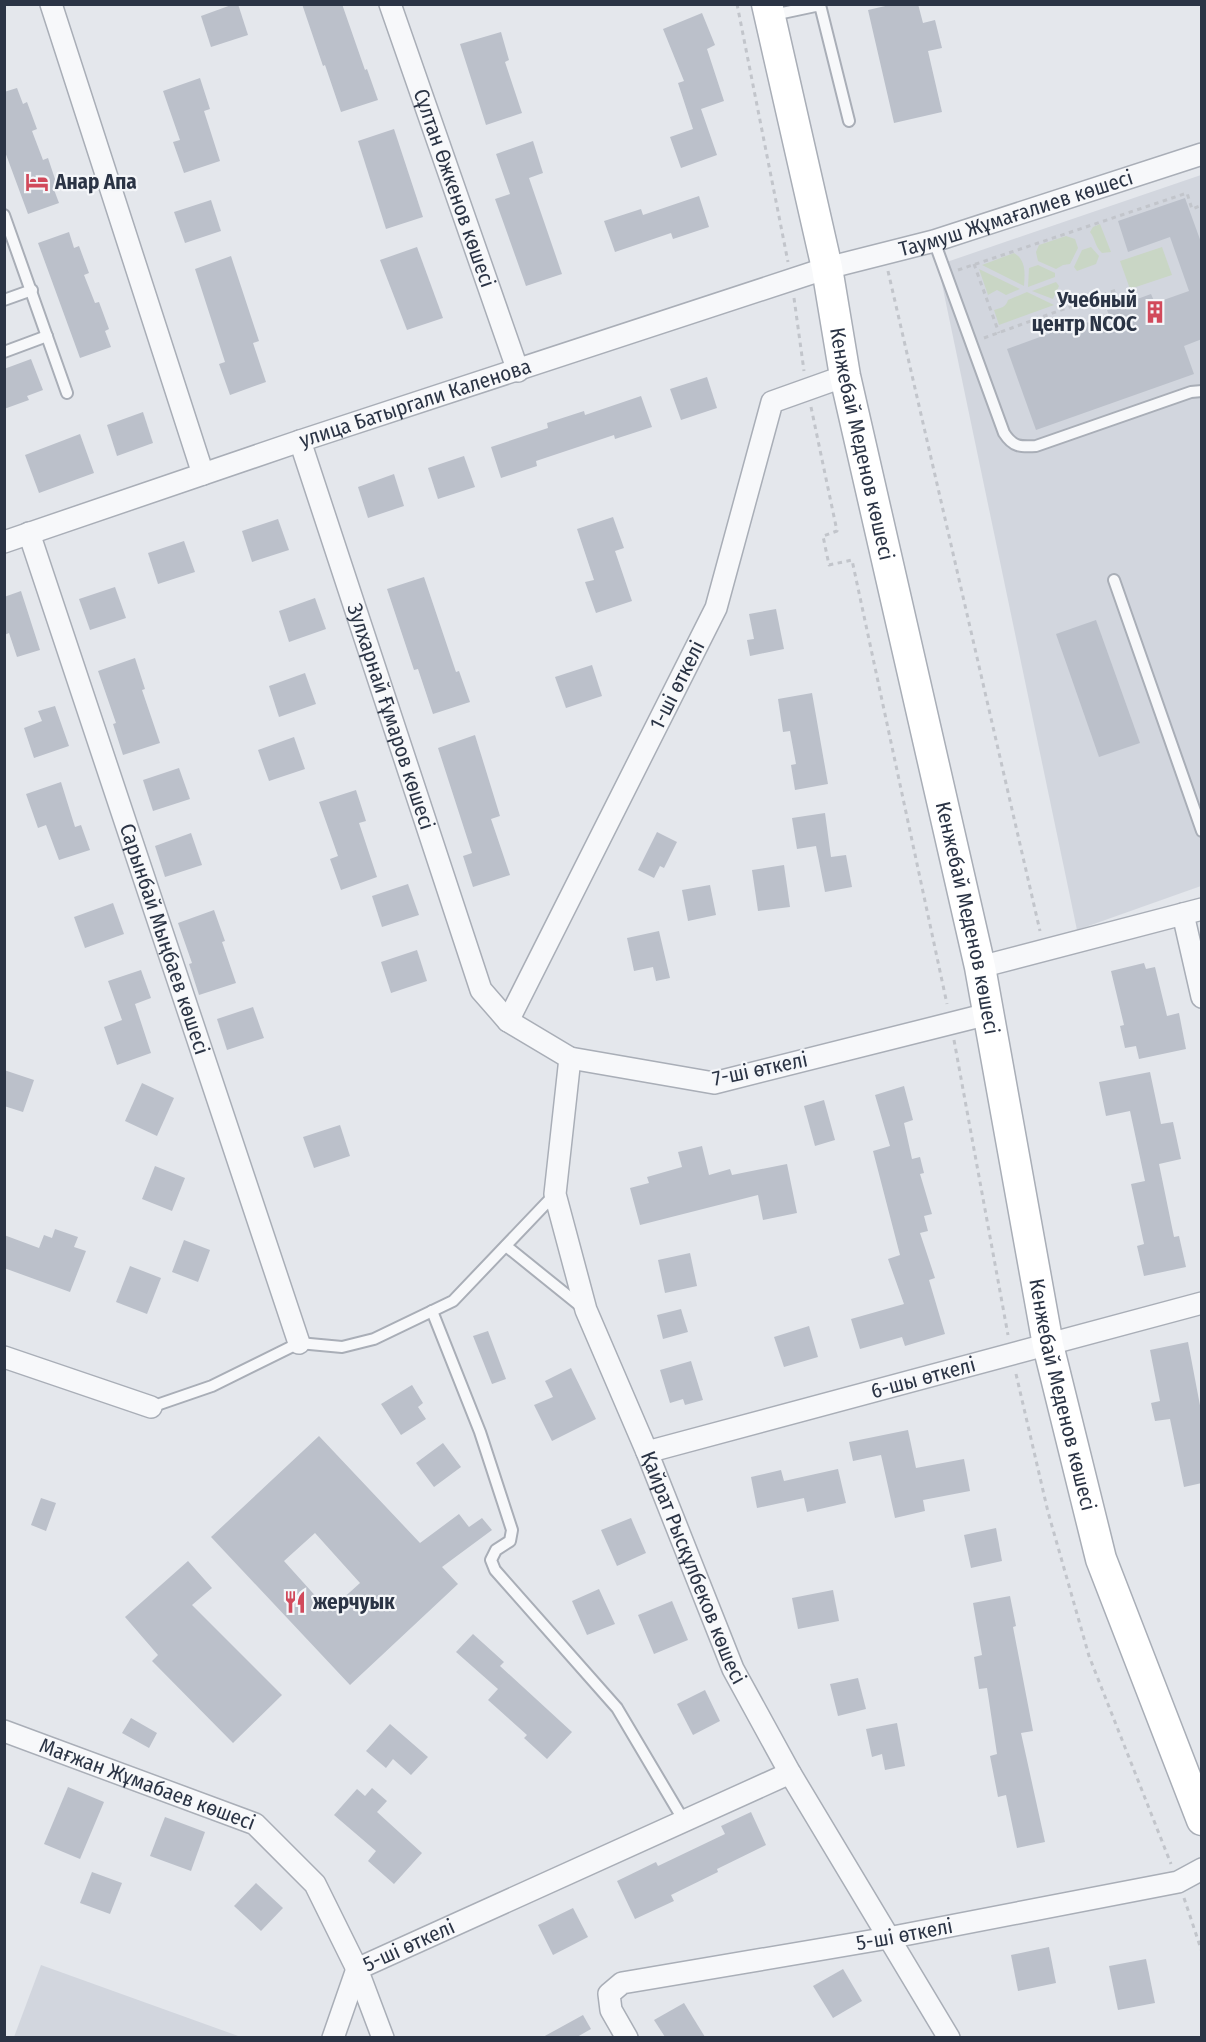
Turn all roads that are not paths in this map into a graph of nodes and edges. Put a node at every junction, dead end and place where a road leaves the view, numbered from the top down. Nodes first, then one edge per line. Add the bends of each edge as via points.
1 (51, 4) edge
2 (390, 4) edge
3 (768, 10) edge
4 (849, 121) dead end
5 (1202, 154) edge
6 (4, 214) edge
7 (9, 239) edge
8 (934, 241) junction
9 (827, 268) junction
10 (32, 290) junction
11 (4, 300) edge
12 (47, 336) junction
13 (4, 352) edge
14 (518, 371) junction
15 (845, 376) junction
16 (1202, 391) edge
17 (67, 393) dead end
18 (300, 441) junction
19 (202, 474) junction
20 (29, 533) junction
21 (4, 542) edge
22 (1114, 580) dead end
23 (1202, 831) edge
24 (1192, 911) edge
25 (980, 967) junction
26 (481, 990) joint
27 (1202, 997) edge
28 (988, 1014) junction
29 (507, 1021) junction
30 (570, 1058) junction
31 (555, 1194) junction
32 (506, 1246) junction
33 (1202, 1303) edge
34 (586, 1310) junction
35 (432, 1311) junction
36 (299, 1342) junction
37 (1048, 1345) junction
38 (4, 1357) edge
39 (150, 1407) joint
40 (647, 1452) junction
41 (4, 1731) edge
42 (790, 1773) junction
43 (1202, 1820) edge
44 (684, 1821) junction
45 (1202, 1869) edge
46 (888, 1938) junction
47 (357, 1969) junction
48 (333, 2037) edge
49 (383, 2037) edge
50 (627, 2037) edge
51 (949, 2037) edge

1 - 19 street
2 - 14 street, Сұлтан Өжкенов көшесі
3 - 4 lane via 820,5
3 - 9 street, Кенжебай Меденов көшесі
5 - 8 street, Таумуш Жұмағалиев көшесі
6 - 7 lane
7 - 10 lane
8 - 9 street, Таумуш Жұмағалиев көшесі
8 - 16 lane via 1004,433 1018,447 1036,446
9 - 14 street, улица Батыргали Каленова
9 - 15 street, Кенжебай Меденов көшесі
10 - 11 lane
10 - 12 lane
12 - 13 lane
12 - 17 lane
14 - 18 street, улица Батыргали Каленова
15 - 25 street, Кенжебай Меденов көшесі
15 - 29 street, 1-ші өткелі via 772,402 716,608
18 - 19 street, улица Батыргали Каленова
18 - 26 street, Зулхарнай Ғұмаров көшесі
19 - 20 street, улица Батыргали Каленова
20 - 21 street, улица Батыргали Каленова
20 - 36 street, Сарынбай Мыңбаев көшесі
22 - 23 lane
24 - 25 street
24 - 27 street
25 - 28 street, Кенжебай Меденов көшесі
26 - 29 street, 7-ші өткелі
28 - 30 street, 7-ші өткелі via 714,1083
28 - 37 street, Кенжебай Меденов көшесі
29 - 30 street, 7-ші өткелі
30 - 31 street, Қайрат Рысқұлбеков көшесі
31 - 32 lane
31 - 34 street, Қайрат Рысқұлбеков көшесі
32 - 34 lane
32 - 35 lane via 453,1301
33 - 37 street, 6-шы өткелі
34 - 40 street, Қайрат Рысқұлбеков көшесі
35 - 36 lane via 374,1339 342,1347
35 - 44 lane via 480,1432 512,1530 510,1541 496,1550 491,1560 495,1570 617,1708
36 - 39 lane via 212,1386
37 - 40 street, 6-шы өткелі
37 - 43 street, Кенжебай Меденов көшесі via 1101,1559
38 - 39 street
40 - 42 street, Қайрат Рысқұлбеков көшесі via 733,1669
41 - 47 street, Мағжан Жұмабаев көшесі via 255,1824 315,1884
42 - 44 street, 5-ші өткелі
42 - 46 street, Қайрат Рысқұлбеков көшесі
44 - 47 street, 5-ші өткелі
45 - 46 street, 5-ші өткелі via 1178,1882
46 - 50 street, 5-ші өткелі via 622,1983 609,1994 611,2010
46 - 51 street, Қайрат Рысқұлбеков көшесі
47 - 48 street, 5-ші өткелі
47 - 49 street, Мағжан Жұмабаев көшесі

